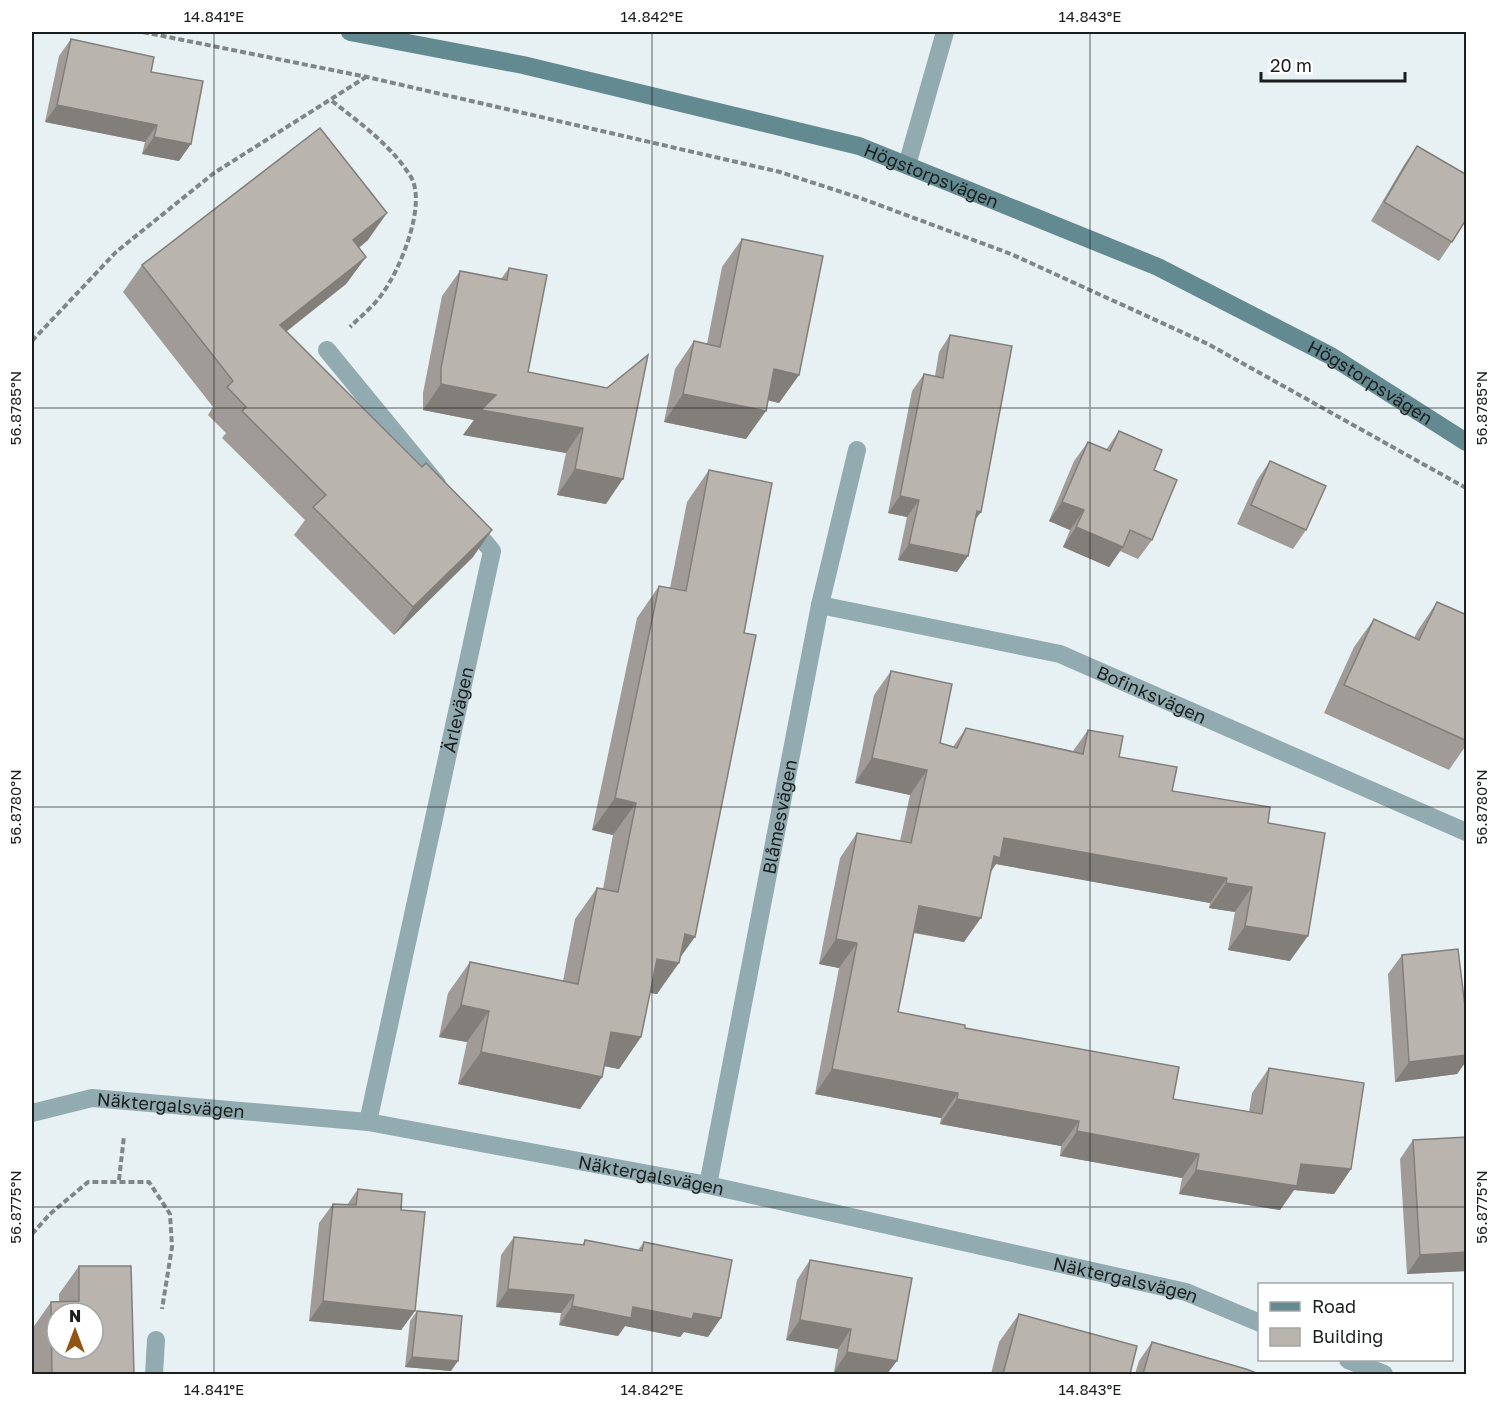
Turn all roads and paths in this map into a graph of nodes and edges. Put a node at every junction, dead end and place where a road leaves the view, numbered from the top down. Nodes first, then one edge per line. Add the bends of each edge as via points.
1 (144, 32) edge
2 (350, 32) edge
3 (945, 32) edge
4 (367, 76) junction
5 (332, 100) junction
6 (907, 165) junction
7 (32, 341) edge
8 (327, 350) joint
9 (1467, 442) edge
10 (857, 450) dead end
11 (1467, 488) edge
12 (820, 605) junction
13 (1467, 832) edge
14 (128, 1102) junction
15 (32, 1113) edge
16 (368, 1122) junction
17 (119, 1180) junction
18 (708, 1185) junction
19 (32, 1234) edge
20 (1258, 1322) edge
21 (156, 1340) joint
22 (1353, 1361) edge
23 (154, 1374) edge
24 (1384, 1374) edge

1 - 4 path
2 - 6 street, Högstorpsvägen via 523,64 859,146
3 - 6 street
4 - 5 path
4 - 11 path via 780,172 1001,250 1208,344
5 - 7 path via 214,173 116,252
5 - 8 path via 379,138 412,179 416,215 408,244 382,294
6 - 9 street, Högstorpsvägen via 1158,267 1330,356
8 - 16 street, Ärlevägen via 492,551
10 - 12 street, Blåmesvägen
12 - 13 street, Bofinksvägen via 1060,654
12 - 18 street, Blåmesvägen
14 - 15 street, Näktergalsvägen via 93,1098
14 - 16 street, Näktergalsvägen
14 - 17 path
16 - 18 street, Näktergalsvägen
17 - 19 path via 88,1182
17 - 21 path via 149,1182 170,1214 172,1247
18 - 20 street, Näktergalsvägen via 1186,1292
21 - 23 street
22 - 24 street

